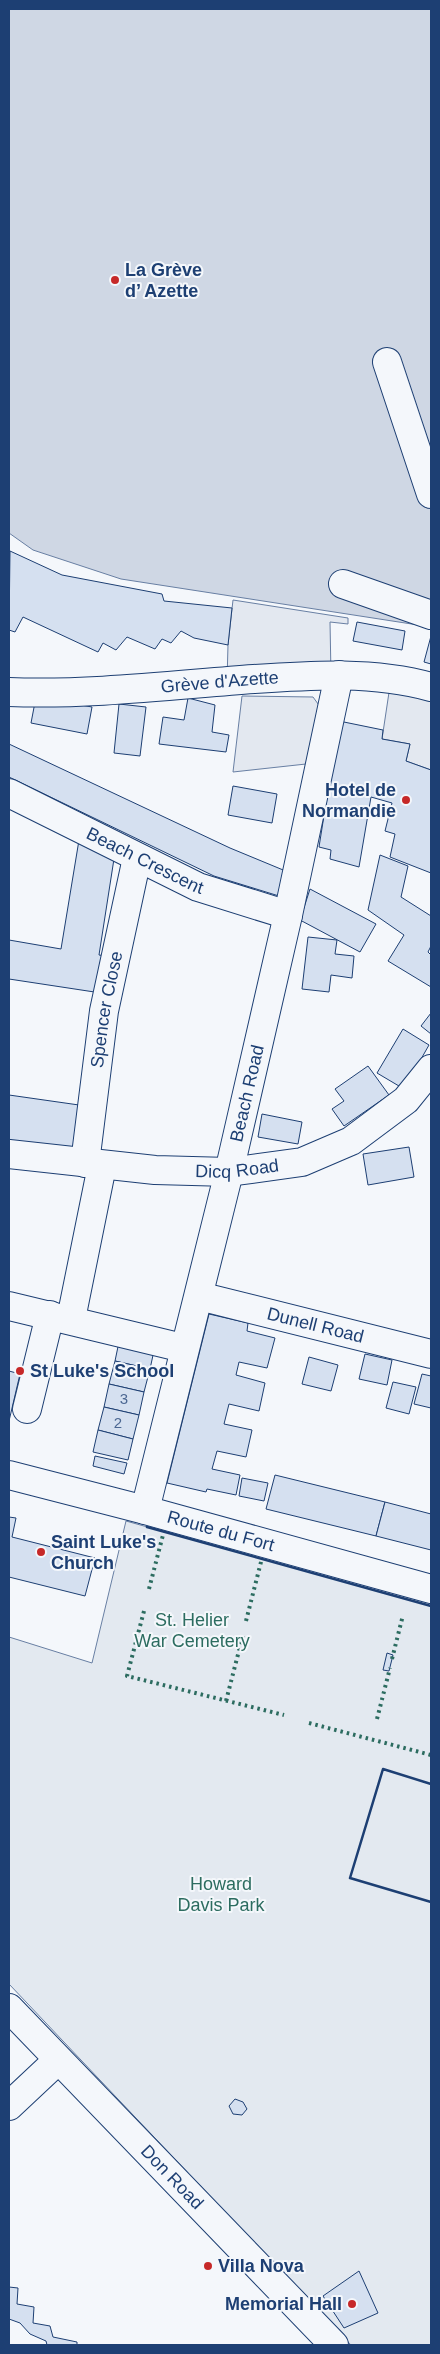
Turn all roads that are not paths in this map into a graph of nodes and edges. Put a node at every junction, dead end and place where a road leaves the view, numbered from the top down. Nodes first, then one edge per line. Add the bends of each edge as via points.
1 (387, 362) dead end
2 (431, 494) edge
3 (343, 584) dead end
4 (431, 615) edge
5 (339, 675) junction
6 (431, 687) edge
7 (9, 692) edge
8 (9, 793) edge
9 (137, 858) junction
10 (288, 915) junction
11 (431, 1069) edge
12 (9, 1154) edge
13 (93, 1164) junction
14 (229, 1172) junction
15 (199, 1296) junction
16 (9, 1306) edge
17 (61, 1317) junction
18 (183, 1348) junction
19 (431, 1354) edge
20 (26, 1409) dead end
21 (9, 1475) edge
22 (145, 1510) junction
23 (431, 1589) edge
24 (9, 2008) edge
25 (58, 2060) junction
26 (9, 2106) edge
27 (334, 2345) edge

1 - 2 main road
3 - 4 main road
5 - 6 main road, Grève d'Azette via 411,681
5 - 7 main road, Grève d'Azette
5 - 10 main road, Beach Road
8 - 9 main road, Beach Crescent
9 - 10 main road, Beach Crescent via 198,887
9 - 13 main road, Spencer Close via 104,1011
10 - 14 main road, Beach Road
11 - 14 main road, Dicq Road via 406,1100 351,1141 302,1162
12 - 13 main road, Dicq Road
13 - 14 main road, Dicq Road
13 - 17 main road, Spencer Close
14 - 15 main road, Beach Road
15 - 18 main road, Beach Road
15 - 19 main road, Dunell Road
16 - 17 main road
17 - 18 main road
17 - 20 main road, Spencer Close
18 - 22 main road, Beach Road
21 - 22 main road, Route du Fort
22 - 23 main road, Route du Fort
24 - 25 main road, Don Road
25 - 26 main road
25 - 27 main road, Don Road

